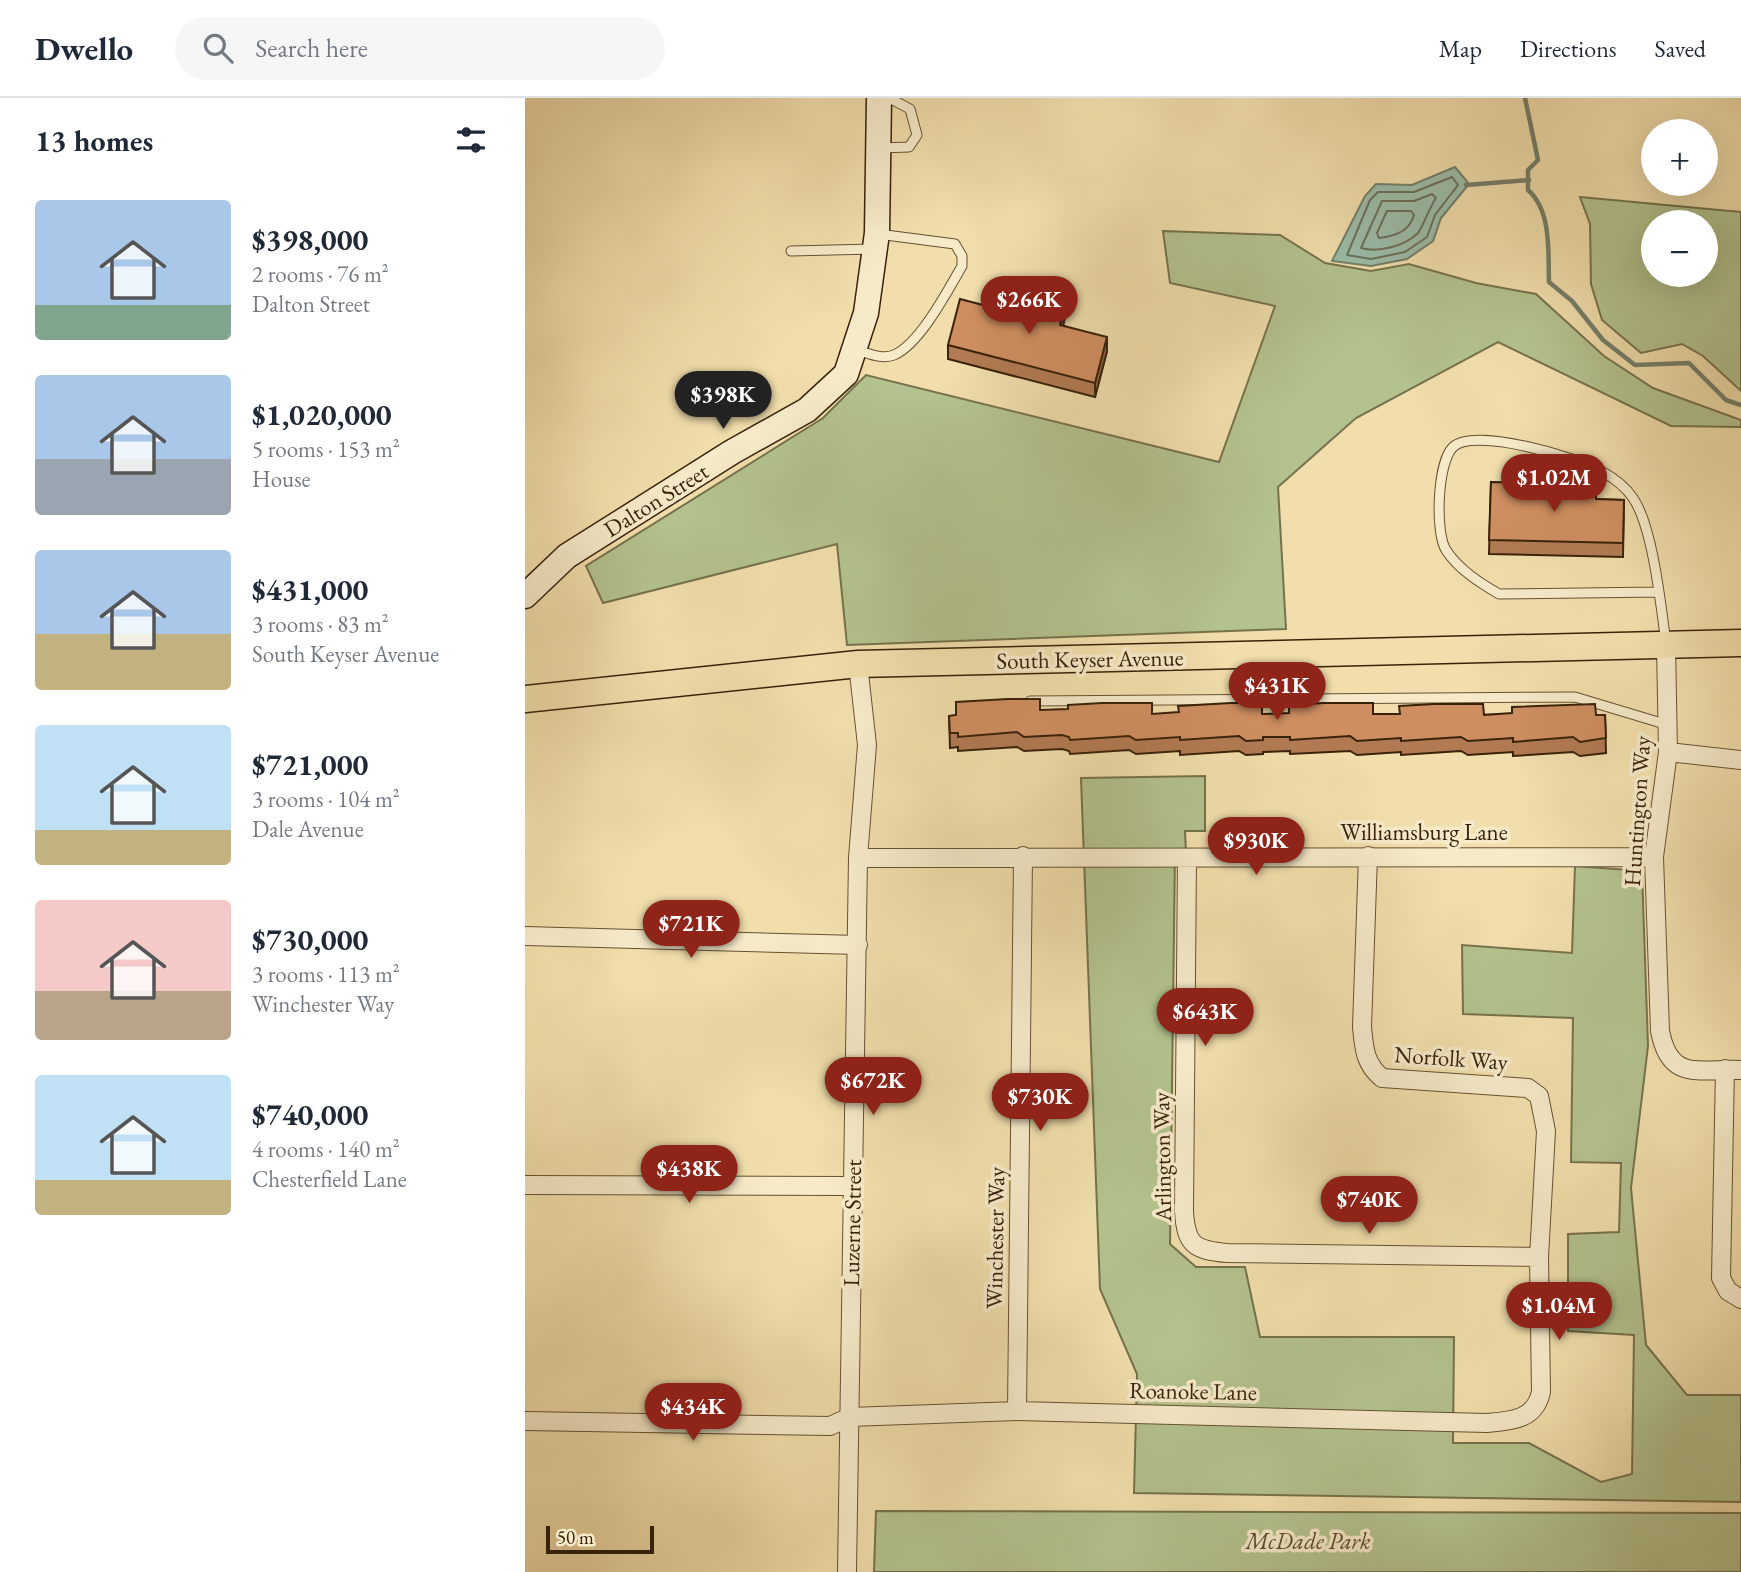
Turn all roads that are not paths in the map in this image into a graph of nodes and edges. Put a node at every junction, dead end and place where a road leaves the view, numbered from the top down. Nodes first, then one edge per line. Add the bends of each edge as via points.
1 (879, 98) edge
2 (889, 98) edge
3 (879, 148) junction
4 (876, 241) junction
5 (791, 251) dead end
6 (856, 350) junction
7 (1658, 592) junction
8 (525, 596) edge
9 (1741, 643) edge
10 (1666, 645) junction
11 (858, 664) junction
12 (525, 699) edge
13 (1021, 701) edge
14 (1668, 725) junction
15 (1668, 752) junction
16 (1741, 760) edge
17 (1023, 856) junction
18 (1368, 856) junction
19 (1654, 857) junction
20 (858, 858) junction
21 (1187, 859) junction
22 (525, 936) edge
23 (858, 945) junction
24 (1733, 1069) edge
25 (525, 1185) edge
26 (852, 1186) junction
27 (1539, 1257) junction
28 (1741, 1299) edge
29 (1017, 1411) junction
30 (1532, 1412) joint
31 (851, 1417) junction
32 (525, 1421) edge
33 (847, 1572) edge

1 - 3 street
2 - 3 lane via 910,109 917,135 909,147
3 - 4 street
4 - 5 lane
4 - 6 street, Dalton Street
4 - 6 lane via 955,244 962,266 916,337 895,355 881,357
6 - 8 street, Dalton Street via 846,374 807,411 732,452 567,556
7 - 7 lane via 1638,510 1621,483 1569,459 1505,442 1468,440 1453,447 1440,489 1441,541 1481,584 1499,594
7 - 10 lane
9 - 10 main road, South Keyser Avenue
10 - 11 main road, South Keyser Avenue
10 - 14 street, Huntington Way
11 - 12 main road, South Keyser Avenue
11 - 20 street, Luzerne Street via 867,745
13 - 14 lane via 1576,697
14 - 15 street, Huntington Way
15 - 16 street
15 - 19 street, Huntington Way
17 - 20 street, Williamsburg Lane
17 - 21 street, Williamsburg Lane
17 - 29 street, Winchester Way
18 - 19 street, Williamsburg Lane
18 - 21 street, Williamsburg Lane
18 - 27 street, Norfolk Way via 1362,1027 1371,1069 1382,1079 1528,1088 1539,1096 1546,1131
19 - 24 street, Huntington Way via 1663,1049 1678,1067
20 - 23 street, Luzerne Street
21 - 27 street, Arlington Way via 1184,1211 1191,1244 1227,1253
22 - 23 street
23 - 26 street, Luzerne Street
24 - 28 street via 1721,1278 1728,1291
25 - 26 street
26 - 31 street, Luzerne Street
27 - 30 street, Norfolk Way via 1541,1392
29 - 30 street, Roanoke Lane via 1487,1423 1515,1421
29 - 31 street, Roanoke Lane
31 - 32 street, Roanoke Lane via 830,1426
31 - 33 street, Luzerne Street

